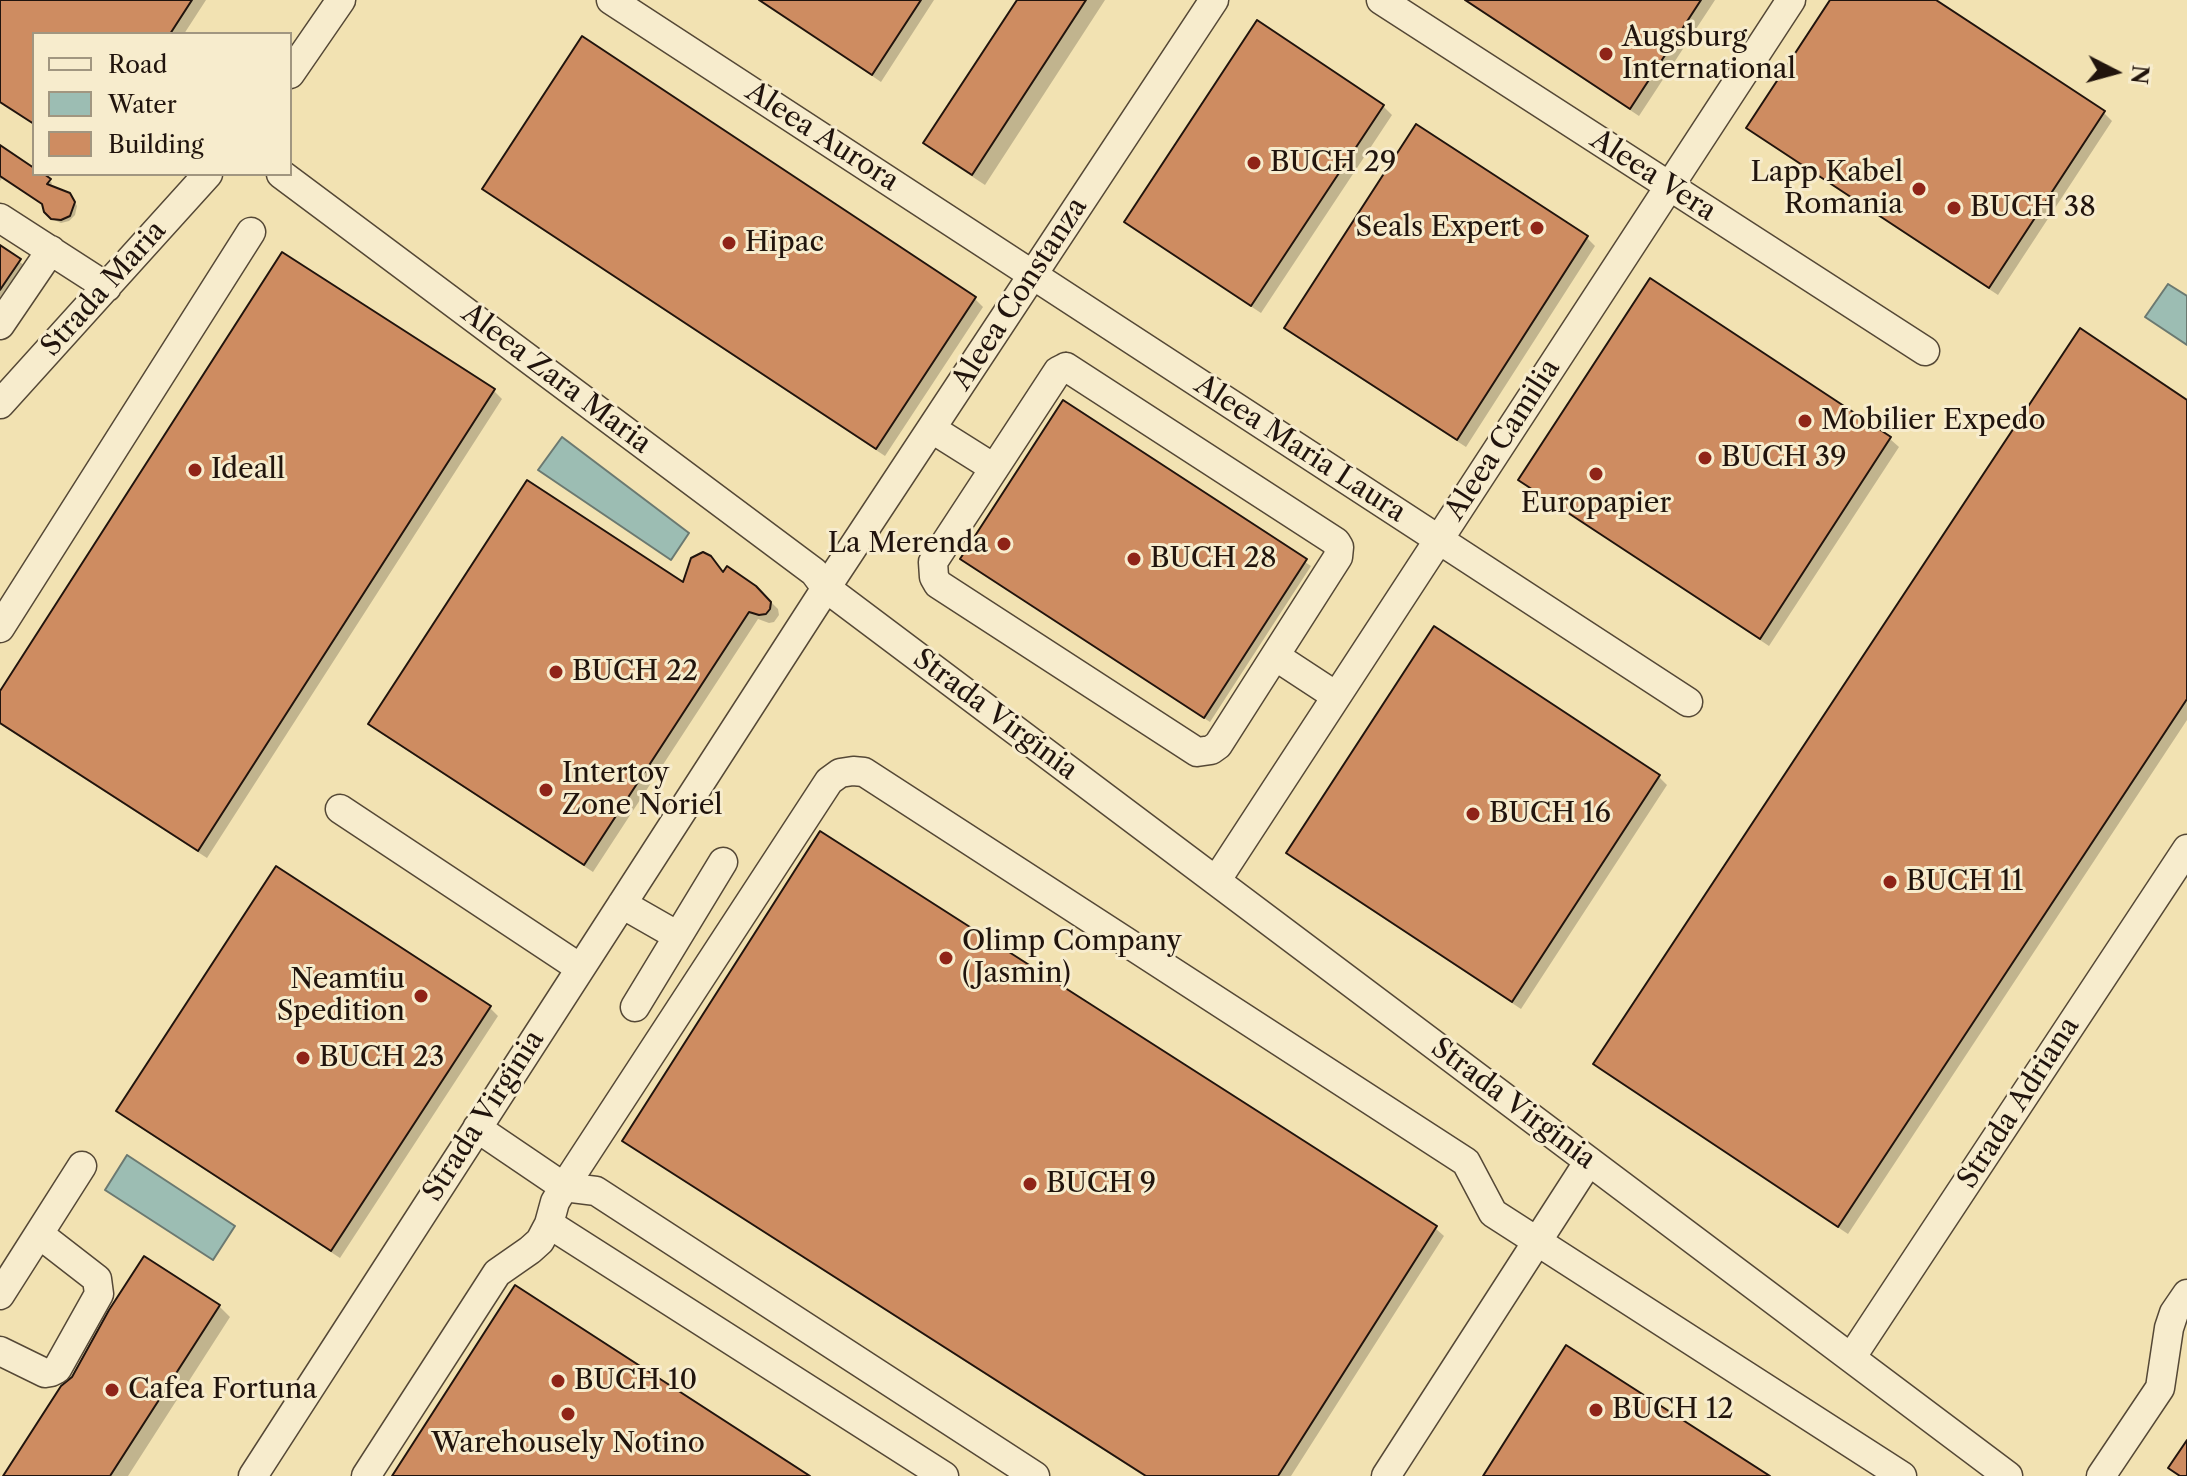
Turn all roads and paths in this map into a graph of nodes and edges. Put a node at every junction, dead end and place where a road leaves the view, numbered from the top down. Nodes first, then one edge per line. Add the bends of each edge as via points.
1 (341, 0) edge
2 (611, 0) edge
3 (1214, 0) edge
4 (1381, 0) edge
5 (1791, 0) edge
6 (292, 71) edge
7 (206, 176) edge
8 (284, 176) edge
9 (1669, 186) junction
10 (0, 218) edge
11 (251, 232) dead end
12 (51, 250) junction
13 (1033, 275) junction
14 (107, 287) junction
15 (0, 325) edge
16 (1925, 351) dead end
17 (0, 404) edge
18 (932, 429) junction
19 (994, 468) junction
20 (1439, 539) junction
21 (826, 588) junction
22 (0, 628) edge
23 (1275, 656) junction
24 (1336, 696) junction
25 (1688, 702) dead end
26 (340, 809) dead end
27 (2187, 849) edge
28 (723, 862) dead end
29 (1216, 881) junction
30 (622, 904) junction
31 (678, 936) junction
32 (580, 968) junction
33 (635, 1007) dead end
34 (477, 1128) junction
35 (1589, 1161) junction
36 (82, 1166) dead end
37 (564, 1187) junction
38 (549, 1224) junction
39 (39, 1234) junction
40 (1538, 1241) junction
41 (2, 1287) edge
42 (2187, 1294) edge
43 (0, 1351) edge
44 (1851, 1358) junction
45 (253, 1476) edge
46 (366, 1476) edge
47 (944, 1476) edge
48 (1035, 1476) edge
49 (1386, 1476) edge
50 (1902, 1476) edge
51 (2008, 1476) edge
52 (2101, 1476) edge

1 - 6 street
2 - 13 street, Aleea Aurora
3 - 13 street, Aleea Constanza
4 - 9 street, Aleea Vera
5 - 9 street, Aleea Camilia
7 - 14 street, Strada Maria
8 - 21 street, Aleea Zara Maria via 814,572
9 - 16 street, Aleea Vera
9 - 20 street, Aleea Camilia
10 - 12 street
11 - 22 street
12 - 14 street
12 - 15 street
13 - 18 street, Aleea Constanza
13 - 20 street, Aleea Maria Laura
14 - 17 street, Strada Maria
18 - 19 street
18 - 21 street, Aleea Constanza
19 - 23 street via 933,562 938,584 1197,752 1218,745
19 - 23 street via 1058,371 1066,367 1336,542 1338,557
20 - 24 street, Aleea Camilia
20 - 25 street, Aleea Maria Laura
21 - 29 street, Strada Virginia
21 - 30 street, Strada Virginia
23 - 24 street
24 - 29 street, Aleea Camilia
26 - 32 street
27 - 44 street, Strada Adriana
28 - 31 street
29 - 35 street, Strada Virginia
30 - 31 street
30 - 32 street, Strada Virginia
31 - 33 street
32 - 34 street, Strada Virginia
34 - 37 street
34 - 45 street, Strada Virginia
35 - 40 street
35 - 44 street, Strada Virginia
36 - 39 street
37 - 38 street
37 - 40 street via 829,781 853,771 864,772 1466,1162 1493,1213
37 - 48 street via 596,1191
38 - 46 street via 530,1250 497,1273
38 - 47 street
39 - 41 street
39 - 43 street via 97,1279 99,1294 57,1369 45,1373
40 - 49 street
40 - 50 street
42 - 52 street via 2169,1328 2160,1388
44 - 51 street, Strada Virginia

